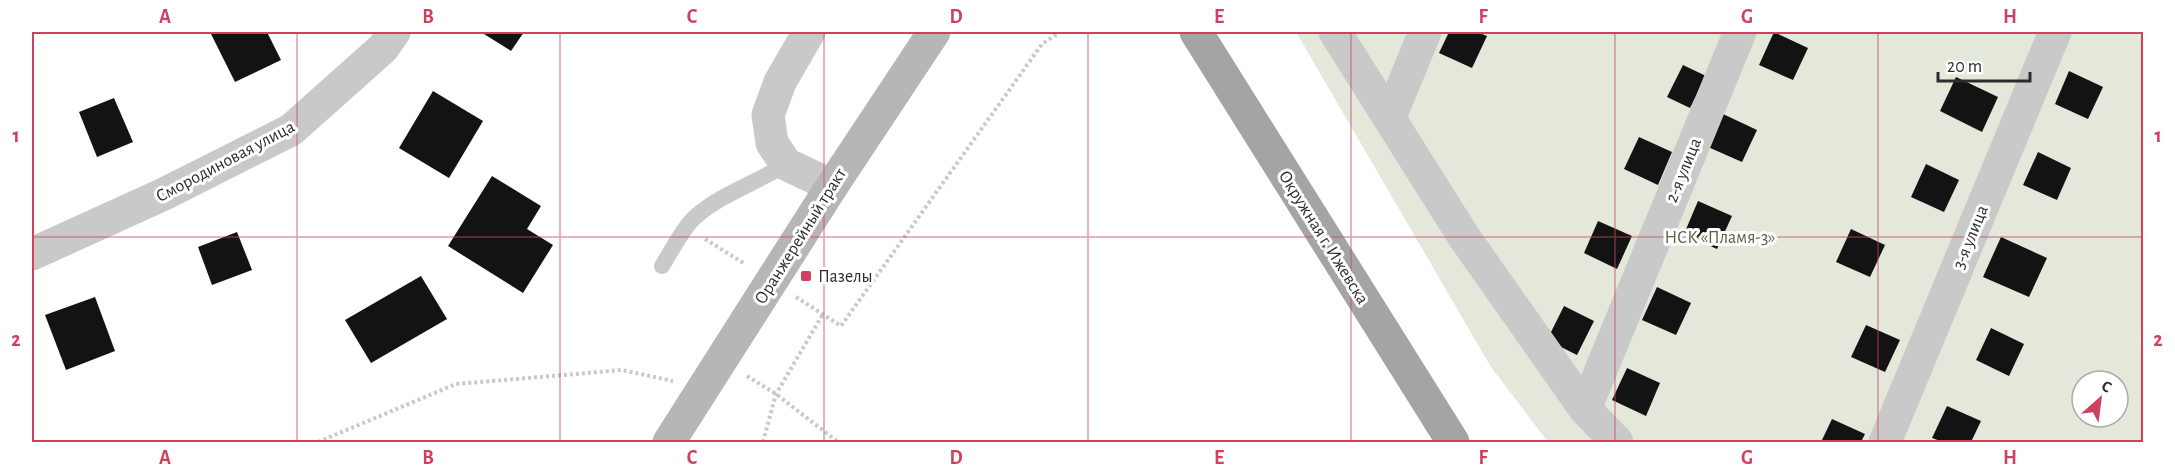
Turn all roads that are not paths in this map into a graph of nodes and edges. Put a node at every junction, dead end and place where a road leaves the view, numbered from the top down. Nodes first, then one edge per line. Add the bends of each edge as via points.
1 (394, 32) edge
2 (809, 32) edge
3 (934, 32) edge
4 (1196, 32) edge
5 (1335, 32) edge
6 (1425, 32) edge
7 (1740, 32) edge
8 (2055, 32) edge
9 (1390, 117) junction
10 (786, 164) junction
11 (832, 186) junction
12 (32, 254) edge
13 (662, 266) dead end
14 (1585, 409) junction
15 (669, 442) edge
16 (1453, 442) edge
17 (1617, 442) edge
18 (1884, 442) edge

1 - 12 street, Смородиновая улица via 383,48 291,130
2 - 10 street via 780,82 768,115 772,143
3 - 11 street, Оранжерейный тракт
4 - 16 main road, Окружная г. Ижевска
5 - 9 street
6 - 9 street
7 - 14 street, 2-я улица
8 - 18 street, 3-я улица
9 - 14 street via 1464,237
10 - 11 street
10 - 13 lane via 731,192 692,219
11 - 15 street, Оранжерейный тракт
14 - 17 street

